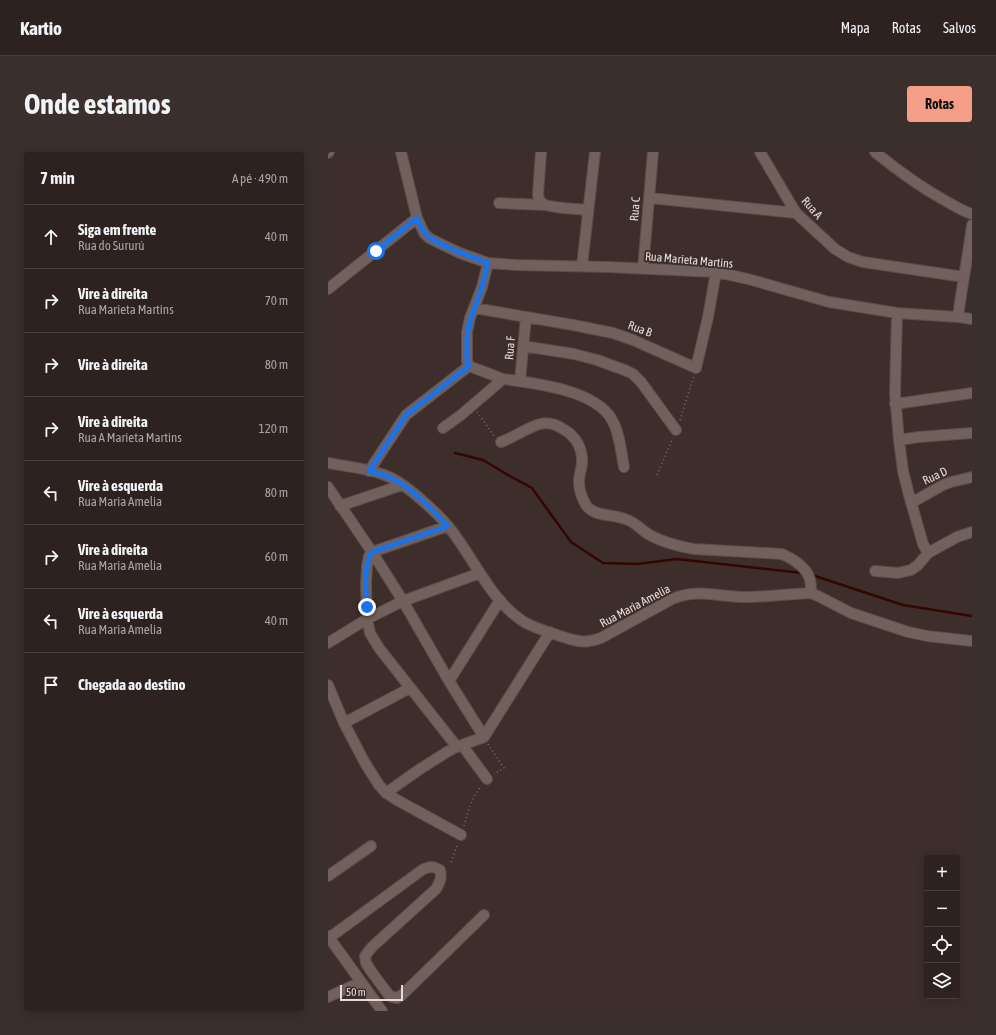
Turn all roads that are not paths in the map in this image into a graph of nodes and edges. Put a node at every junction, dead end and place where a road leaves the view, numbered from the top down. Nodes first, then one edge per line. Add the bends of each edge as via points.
1 (401, 152) edge
2 (541, 152) edge
3 (595, 152) edge
4 (653, 152) edge
5 (760, 152) edge
6 (875, 152) edge
7 (650, 198) junction
8 (499, 203) dead end
9 (544, 205) junction
10 (588, 210) junction
11 (796, 213) junction
12 (972, 214) edge
13 (417, 218) junction
14 (972, 225) edge
15 (488, 263) junction
16 (970, 264) edge
17 (582, 266) junction
18 (643, 269) junction
19 (716, 272) junction
20 (964, 277) junction
21 (328, 289) edge
22 (474, 308) junction
23 (897, 313) junction
24 (526, 317) junction
25 (958, 317) junction
26 (972, 319) edge
27 (523, 346) junction
28 (469, 366) junction
29 (503, 379) junction
30 (520, 381) junction
31 (972, 393) edge
32 (895, 404) junction
33 (444, 428) dead end
34 (676, 430) dead end
35 (972, 432) edge
36 (899, 440) junction
37 (501, 442) road end
38 (328, 463) edge
39 (624, 467) dead end
40 (369, 471) junction
41 (972, 477) edge
42 (402, 485) junction
43 (328, 487) edge
44 (911, 503) junction
45 (340, 506) junction
46 (448, 526) junction
47 (972, 532) edge
48 (372, 552) junction
49 (928, 553) junction
50 (875, 571) dead end
51 (480, 573) junction
52 (811, 593) junction
53 (500, 600) junction
54 (403, 601) junction
55 (367, 619) junction
56 (550, 632) junction
57 (972, 641) edge
58 (328, 643) edge
59 (449, 681) junction
60 (328, 685) edge
61 (410, 688) junction
62 (344, 722) junction
63 (484, 737) junction
64 (460, 746) junction
65 (487, 779) road end
66 (386, 793) junction
67 (461, 835) road end
68 (371, 846) dead end
69 (328, 876) edge
70 (484, 915) dead end
71 (329, 937) edge
72 (361, 982) junction
73 (328, 997) edge
74 (382, 1011) edge

1 - 13 street, Rua Marieta Martins
2 - 9 street via 538,195
3 - 10 street
4 - 7 street, Rua C
5 - 11 street, Rua A
6 - 12 street via 924,189
7 - 11 street
7 - 18 street, Rua C
8 - 9 street
9 - 10 street
10 - 17 street
11 - 20 street, Rua A via 835,249 862,262
13 - 15 street, Rua Marieta Martins via 429,238
13 - 21 street
14 - 16 street
15 - 17 street, Rua Marieta Martins
15 - 22 street
16 - 20 street
17 - 18 street, Rua Marieta Martins
18 - 19 street, Rua Marieta Martins
19 - 23 street, Rua Marieta Martins via 829,302
19 - 24 street, Rua B via 696,368 613,333
20 - 25 street
22 - 24 street, Rua B
22 - 28 street via 467,338
23 - 25 street, Rua Marieta Martins
23 - 32 street
24 - 27 street, Rua F
25 - 26 street, Rua Marieta Martins
27 - 30 street, Rua F
27 - 34 street via 574,354 628,371 641,382
28 - 29 street
28 - 40 street via 406,415
29 - 30 street
29 - 33 street
30 - 39 street via 567,391 591,400 602,408 612,420
31 - 32 street
32 - 36 street
35 - 36 street
36 - 44 street
37 - 52 street via 540,424 550,423 560,427 576,439 582,455 579,483 581,493 590,509 600,514 624,518 653,536 680,547 782,554 790,557 804,568 810,579
38 - 40 street, Rua Maria Amelia
40 - 42 street, Rua Maria Amelia via 394,479
41 - 44 street, Rua D via 943,485
42 - 45 street
42 - 46 street, Rua Maria Amelia
43 - 45 street
44 - 49 street
45 - 48 street
46 - 48 street
46 - 51 street, Rua Maria Amelia
47 - 49 street
48 - 54 street
48 - 55 street via 367,566
49 - 50 street via 911,570 898,574
51 - 53 street, Rua Maria Amelia
51 - 54 street
52 - 56 street, Rua Maria Amelia via 744,597 692,593 672,599 621,628 588,642
52 - 57 street, Rua Maria Amelia via 851,613 908,632
53 - 56 street, Rua Maria Amelia via 525,622
53 - 59 street
54 - 55 street
54 - 59 street
55 - 58 street
55 - 61 street via 374,642
56 - 63 street
59 - 63 street
60 - 62 street
61 - 62 street
61 - 64 street
62 - 66 street via 373,775
63 - 64 street
64 - 65 street
64 - 66 street via 420,769
66 - 67 street
68 - 69 street
70 - 71 street via 397,998 388,994 368,967 365,956 436,889 442,876 440,870 434,866 422,870
71 - 72 street
72 - 73 street
72 - 74 street

